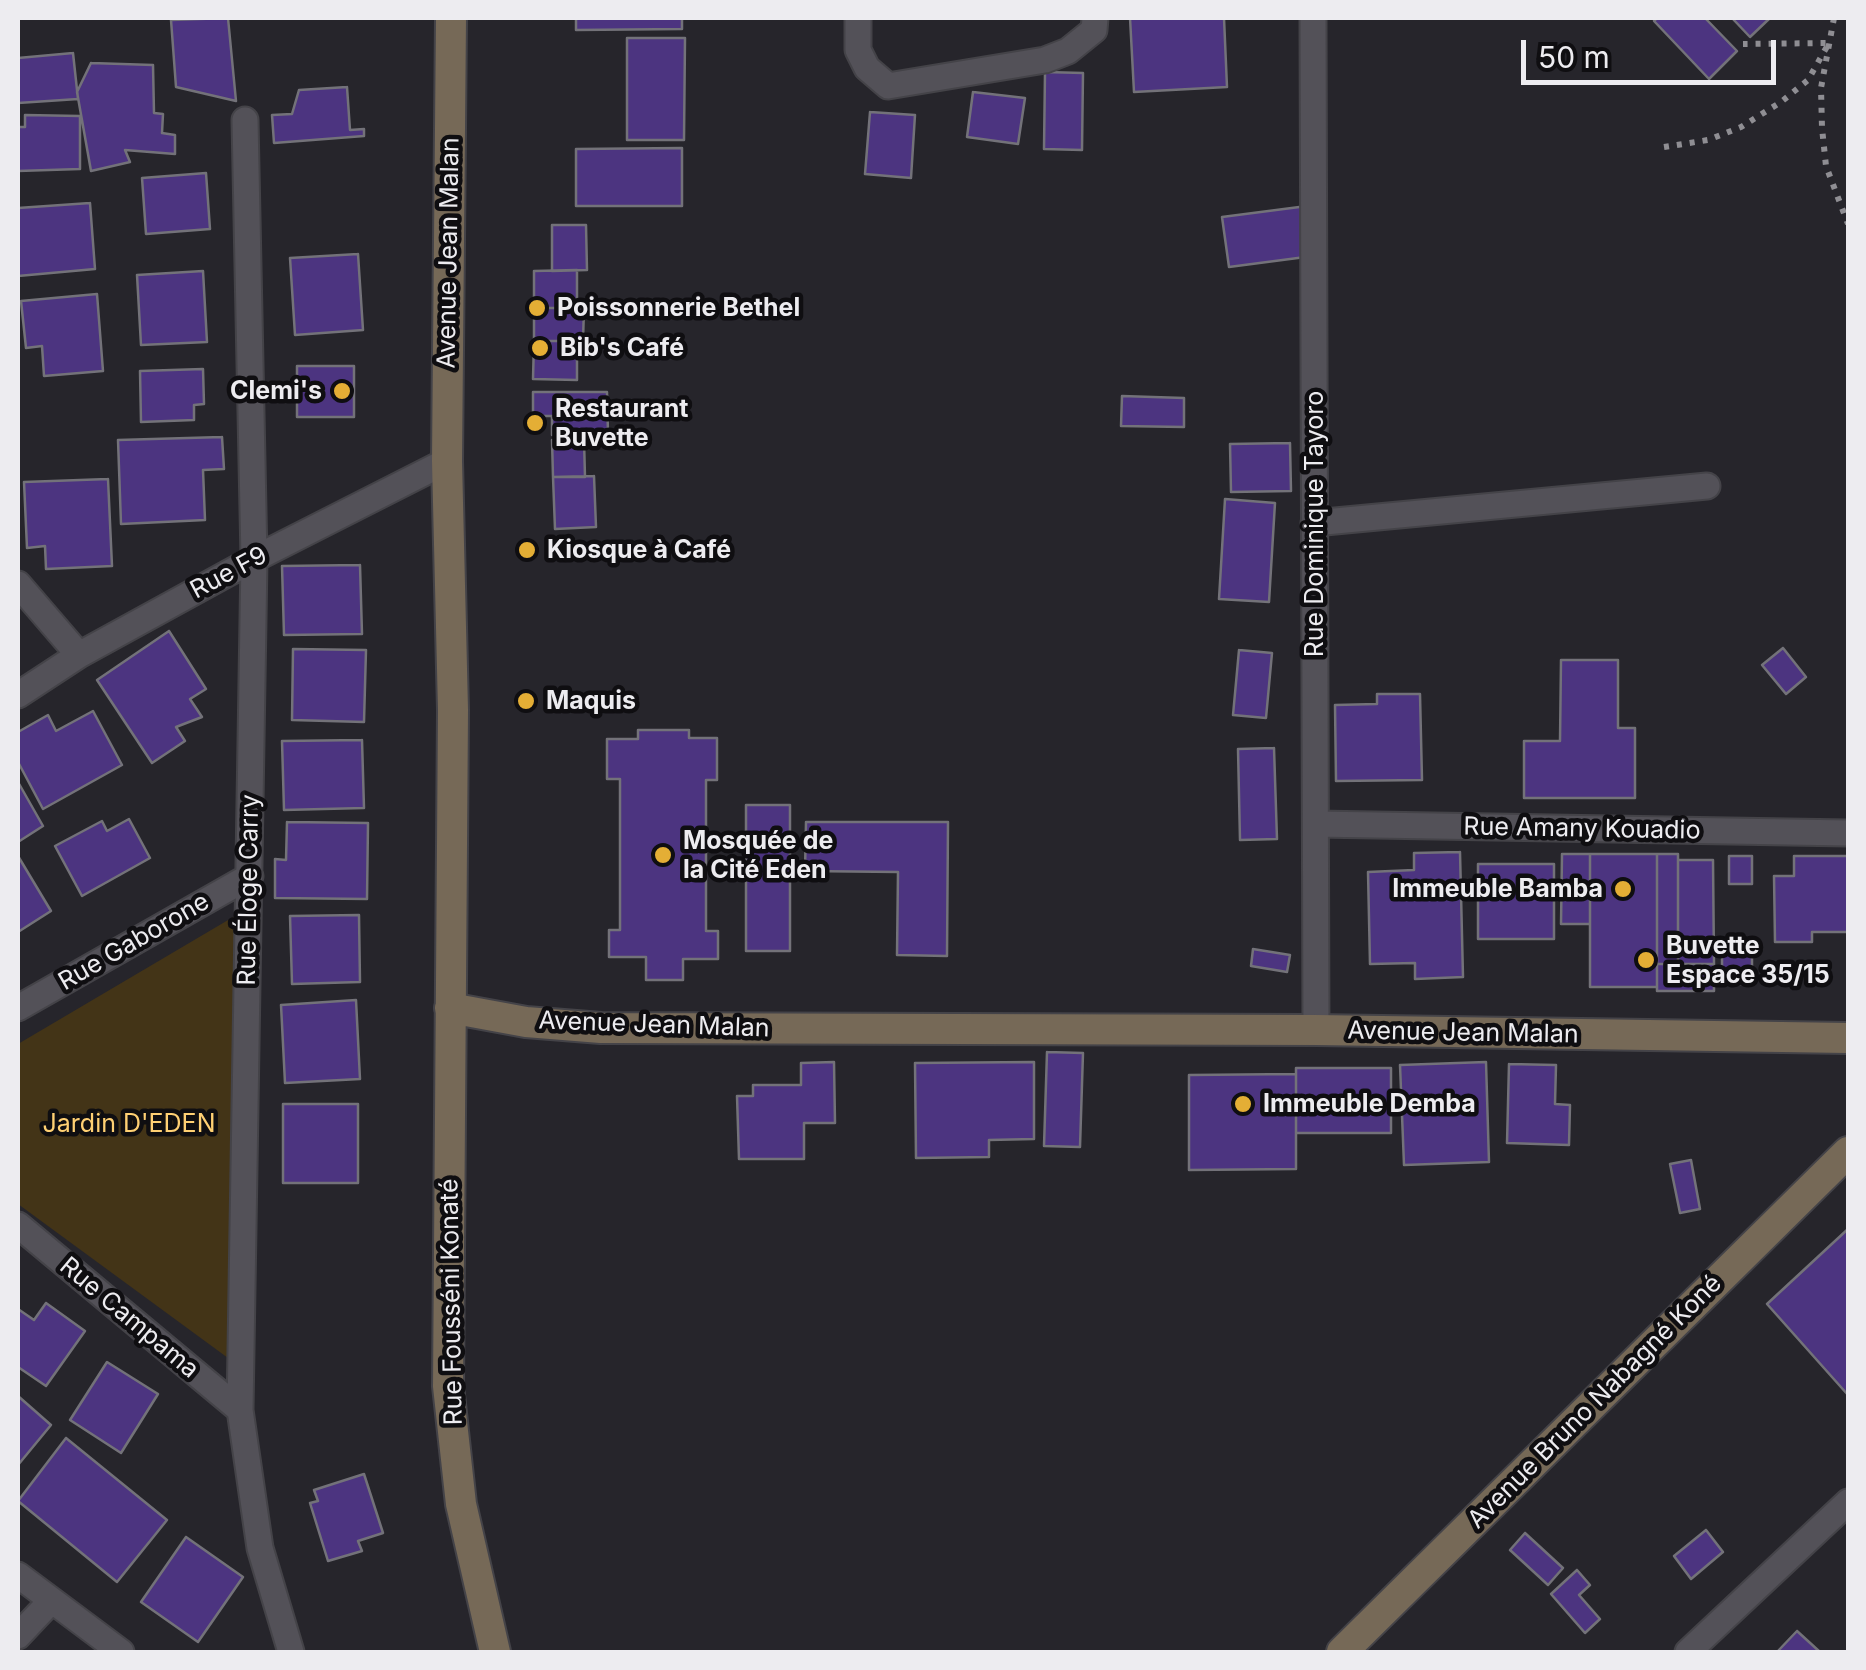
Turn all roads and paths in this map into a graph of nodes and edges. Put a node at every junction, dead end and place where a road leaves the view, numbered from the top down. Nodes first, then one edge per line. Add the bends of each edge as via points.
1 (451, 18) edge
2 (858, 18) edge
3 (1095, 18) edge
4 (1313, 18) edge
5 (1833, 18) edge
6 (1829, 43) junction
7 (1744, 44) dead end
8 (245, 120) dead end
9 (1664, 147) dead end
10 (1848, 224) edge
11 (447, 461) junction
12 (1707, 486) dead end
13 (1314, 523) junction
14 (254, 559) junction
15 (18, 584) edge
16 (79, 654) junction
17 (18, 695) edge
18 (1316, 824) junction
19 (1848, 834) edge
20 (250, 876) junction
21 (18, 1008) edge
22 (450, 1008) junction
23 (1316, 1030) junction
24 (1848, 1038) edge
25 (1847, 1156) edge
26 (18, 1226) edge
27 (240, 1410) junction
28 (1848, 1502) edge
29 (18, 1575) edge
30 (51, 1601) junction
31 (18, 1636) edge
32 (121, 1652) edge
33 (292, 1652) edge
34 (495, 1652) edge
35 (1342, 1652) edge
36 (1688, 1652) edge

1 - 11 main road, Avenue Jean Malan
2 - 3 street via 858,50 888,86 1046,60 1094,30
4 - 13 street, Rue Dominique Tayoro
5 - 6 path
6 - 7 path
6 - 9 path via 1808,80 1781,102 1708,140
6 - 10 path via 1822,128 1826,166
8 - 14 street, Rue Éloge Carry
11 - 14 street, Rue F9
11 - 22 main road, Avenue Jean Malan
12 - 13 street
13 - 18 street, Rue Dominique Tayoro
14 - 16 street, Rue F9
14 - 20 street, Rue Éloge Carry
15 - 16 street
16 - 17 street, Rue F9
18 - 19 street, Rue Amany Kouadio
18 - 23 street, Rue Dominique Tayoro
20 - 21 street, Rue Gaborone
20 - 27 street, Rue Éloge Carry
22 - 23 main road, Avenue Jean Malan via 601,1028
22 - 34 main road, Rue Fousséni Konaté via 448,1386 460,1504
23 - 24 main road, Avenue Jean Malan
25 - 35 main road, Avenue Bruno Nabagné Koné
26 - 27 street, Rue Campama
27 - 33 street, Rue Éloge Carry via 260,1548
28 - 36 street
29 - 30 street
30 - 31 street
30 - 32 street

